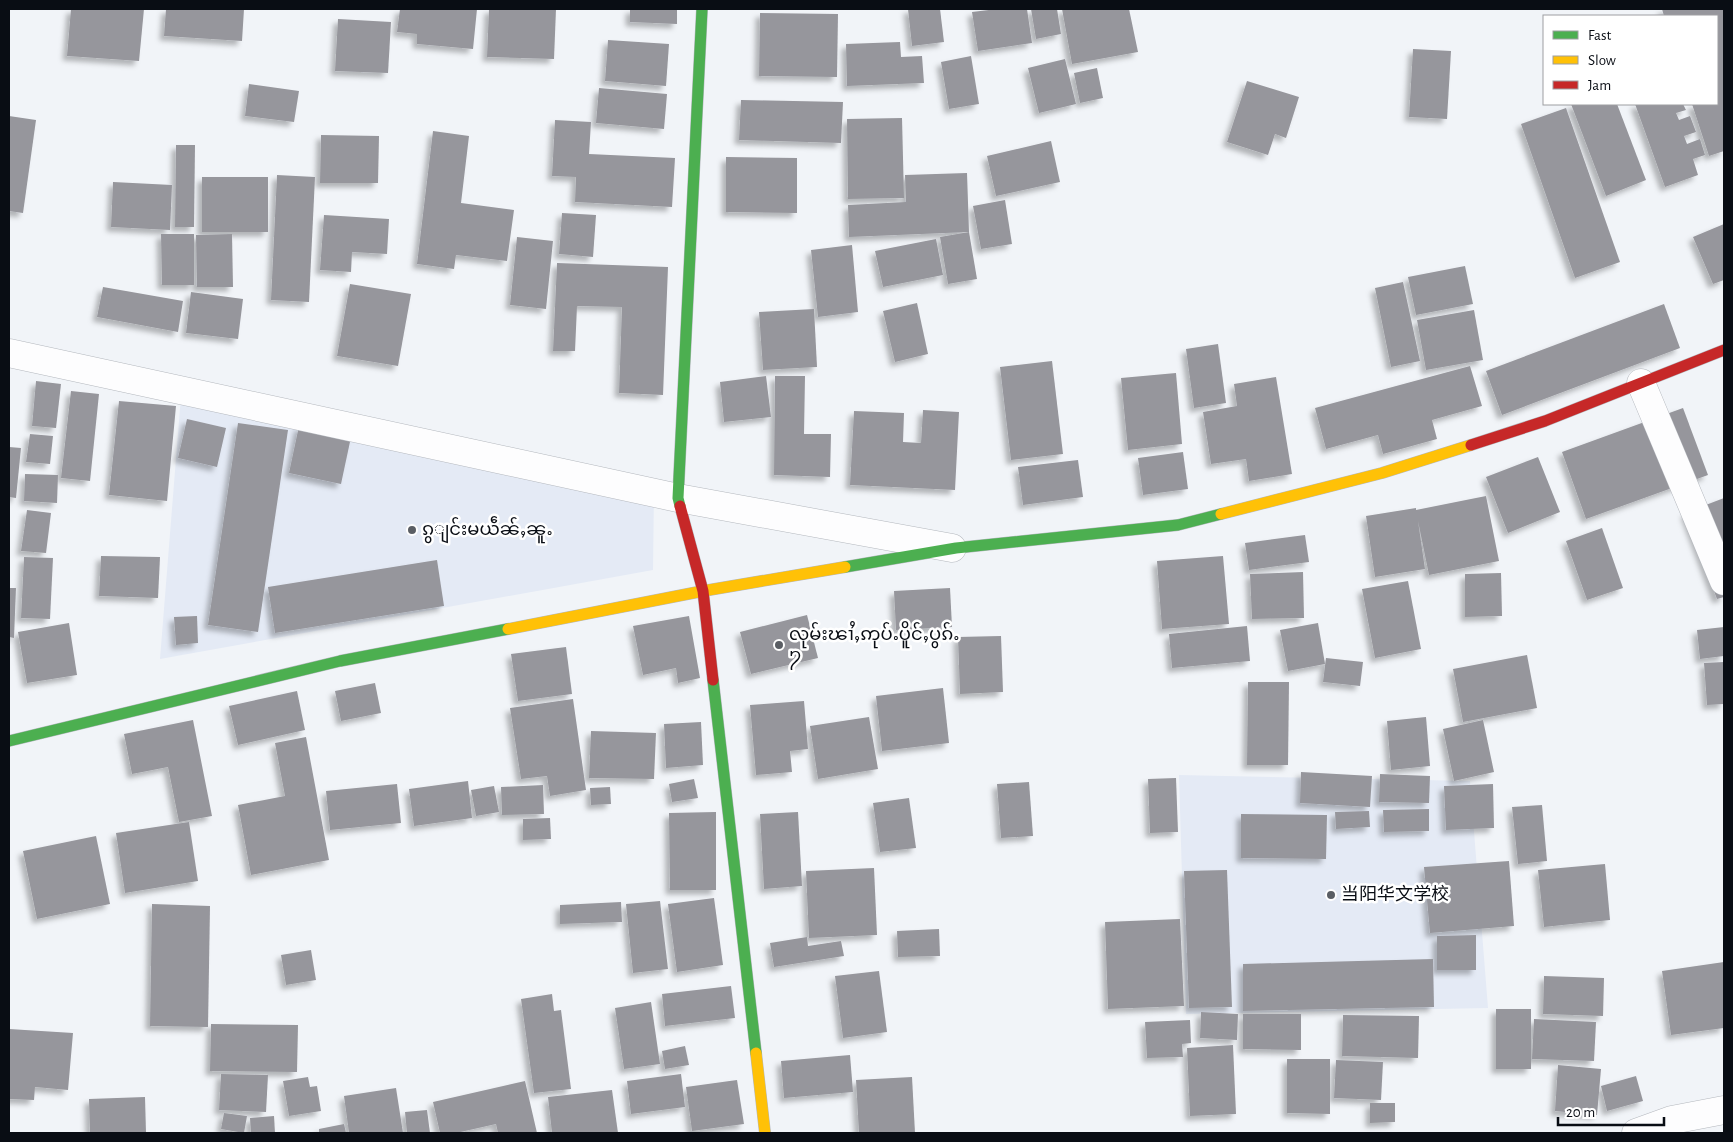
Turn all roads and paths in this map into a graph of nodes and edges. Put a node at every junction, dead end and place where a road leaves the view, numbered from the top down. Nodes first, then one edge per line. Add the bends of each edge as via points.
1 (702, 9) edge
2 (1724, 350) edge
3 (9, 353) edge
4 (1641, 382) junction
5 (678, 498) junction
6 (956, 548) junction
7 (1724, 581) edge
8 (703, 591) junction
9 (9, 741) edge
10 (1724, 1110) edge
11 (765, 1133) edge
12 (1636, 1133) edge

1 - 5 street
2 - 4 street
3 - 5 street
4 - 6 street via 1545,421 1382,473 1178,525
4 - 7 street
5 - 6 street
5 - 8 street
6 - 8 street
8 - 9 street via 340,661
8 - 11 street
10 - 12 street via 1672,1120

